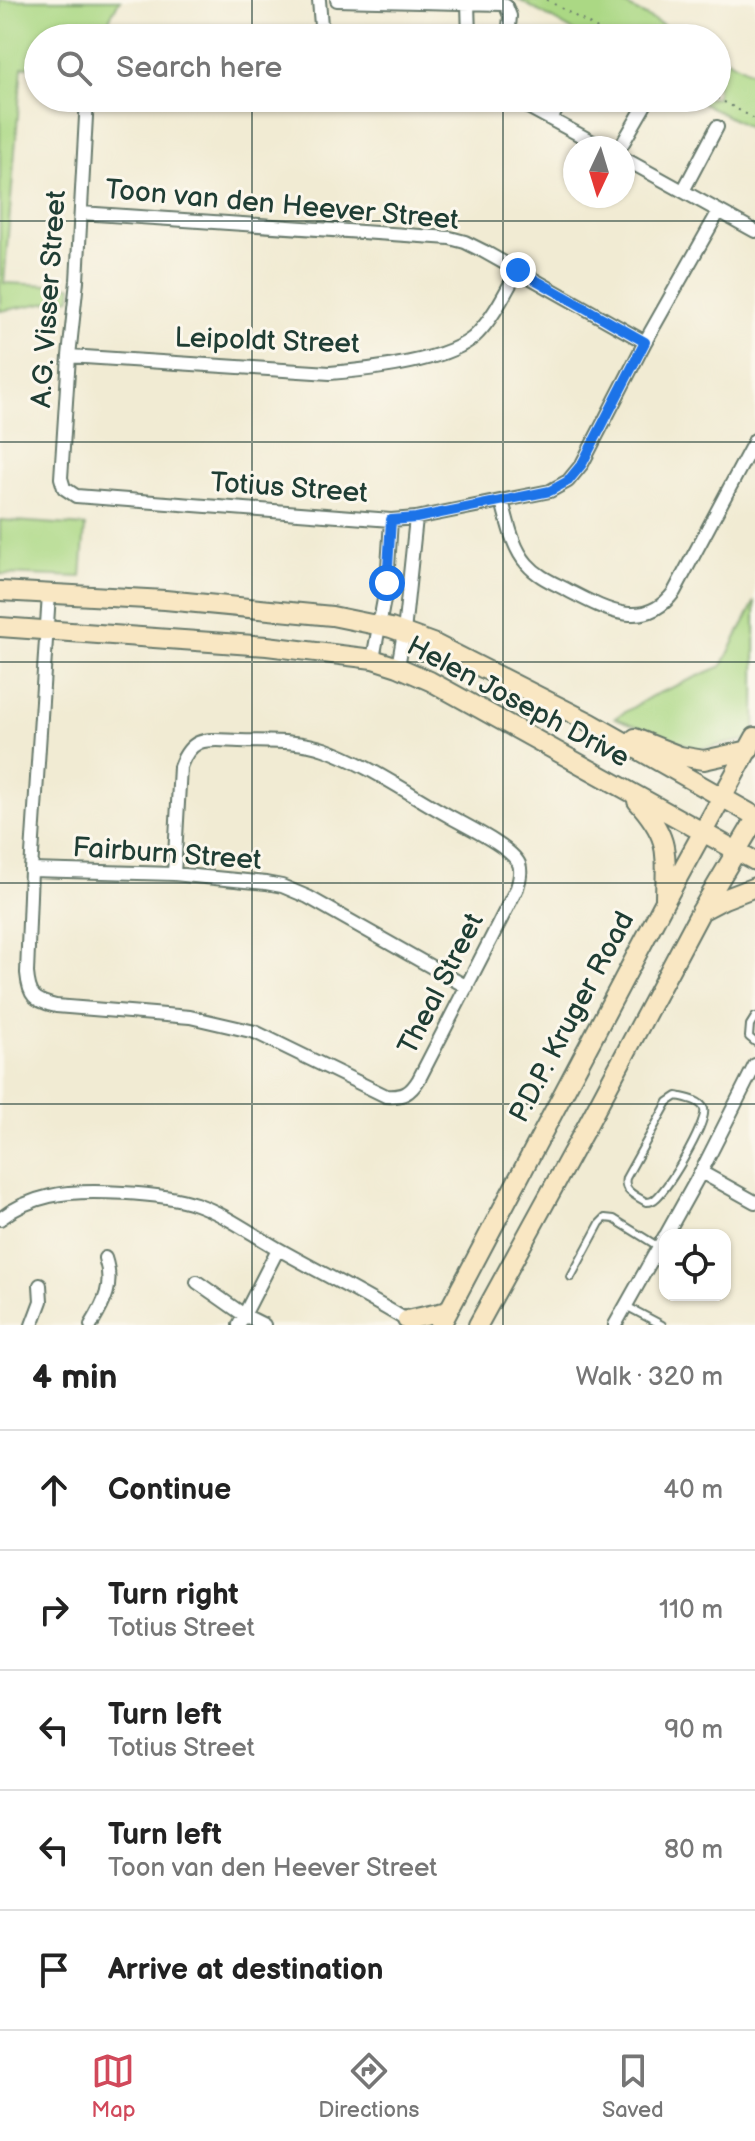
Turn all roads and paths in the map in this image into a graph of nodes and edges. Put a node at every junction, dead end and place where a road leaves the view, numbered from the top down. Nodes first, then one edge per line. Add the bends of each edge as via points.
1 (319, 0) edge
2 (337, 0) edge
3 (547, 0) edge
4 (362, 1) edge
5 (468, 2) junction
6 (321, 24) edge
7 (469, 24) edge
8 (509, 24) edge
9 (589, 24) edge
10 (731, 106) edge
11 (86, 112) edge
12 (538, 112) edge
13 (555, 112) edge
14 (641, 112) edge
15 (551, 119) junction
16 (755, 119) edge
17 (717, 127) dead end
18 (582, 136) edge
19 (627, 136) edge
20 (635, 165) edge
21 (683, 191) junction
22 (719, 211) junction
23 (81, 213) junction
24 (755, 231) edge
25 (518, 270) junction
26 (645, 342) junction
27 (69, 356) junction
28 (755, 440) edge
29 (76, 496) joint
30 (502, 501) junction
31 (416, 518) junction
32 (391, 520) junction
33 (0, 591) edge
34 (49, 594) junction
35 (380, 625) junction
36 (0, 627) edge
37 (47, 631) junction
38 (404, 632) junction
39 (373, 659) junction
40 (398, 667) junction
41 (591, 723) junction
42 (752, 744) edge
43 (631, 793) junction
44 (722, 798) junction
45 (755, 818) edge
46 (703, 831) junction
47 (736, 851) junction
48 (755, 861) edge
49 (31, 870) junction
50 (174, 874) junction
51 (755, 887) edge
52 (665, 901) junction
53 (701, 911) junction
54 (467, 987) junction
55 (755, 1017) edge
56 (755, 1042) edge
57 (755, 1065) edge
58 (683, 1161) junction
59 (701, 1172) junction
60 (755, 1202) edge
61 (0, 1219) edge
62 (669, 1229) edge
63 (659, 1237) edge
64 (659, 1246) edge
65 (278, 1249) junction
66 (105, 1258) dead end
67 (571, 1277) dead end
68 (197, 1282) dead end
69 (40, 1285) dead end
70 (626, 1306) junction
71 (445, 1318) edge
72 (242, 1320) edge
73 (93, 1322) edge
74 (408, 1322) edge
75 (479, 1324) edge
76 (32, 1325) edge
77 (108, 1325) edge
78 (264, 1325) edge
79 (615, 1325) edge
80 (662, 1325) edge

1 - 6 street
2 - 4 street
3 - 9 path
4 - 5 street
5 - 7 street
5 - 8 street via 506,6
10 - 16 path
11 - 23 street, A.G. Visser Street
12 - 15 street
13 - 15 street
14 - 19 street
15 - 18 street
17 - 21 street
20 - 21 street
21 - 22 street
22 - 24 street
22 - 26 street, Totius Street
23 - 25 street, Toon van den Heever Street via 450,238
23 - 27 street, A.G. Visser Street
25 - 26 street, Toon van den Heever Street
25 - 27 street, Leipoldt Street via 488,320 461,347 362,371
26 - 30 street, Totius Street via 582,464 568,481 550,491
27 - 29 street, A.G. Visser Street via 61,478 64,488
28 - 30 street via 674,592 659,608 641,614 605,610 529,567 518,553
29 - 32 street, Totius Street
30 - 31 street, Totius Street
31 - 32 street, Totius Street
31 - 38 street
32 - 35 street
33 - 34 street, Helen Joseph Drive
34 - 35 street, Helen Joseph Drive via 165,600
34 - 37 street
35 - 38 street, Helen Joseph Drive
35 - 39 street
36 - 37 street, Helen Joseph Drive
37 - 39 street, Helen Joseph Drive
37 - 49 street
38 - 40 street
38 - 41 street, Helen Joseph Drive
39 - 40 street, Helen Joseph Drive
40 - 43 street, Helen Joseph Drive
41 - 42 street via 689,758 715,759
41 - 44 street, Helen Joseph Drive
42 - 44 street, P.D.P. Kruger Road
43 - 46 street, Helen Joseph Drive
43 - 52 street via 663,836
44 - 45 street, Helen Joseph Drive
44 - 46 street, P.D.P. Kruger Road
45 - 47 street
46 - 47 street, Helen Joseph Drive
46 - 52 street, P.D.P. Kruger Road
47 - 48 street, Helen Joseph Drive
47 - 53 street
49 - 50 street, Fairburn Street
49 - 54 street, Theal Street via 27,973 33,997 56,1006 190,1017 255,1032 386,1096 412,1091
50 - 54 street, Fairburn Street via 282,886
50 - 54 street, Theal Street via 180,767 192,745 209,740 323,749 496,843 518,863 517,888
51 - 53 street
52 - 71 street, P.D.P. Kruger Road
53 - 75 street
55 - 56 lane via 749,1037
57 - 59 street
58 - 58 lane via 654,1200 646,1202 625,1186 668,1102 677,1096 704,1108
58 - 59 lane
59 - 60 street
59 - 62 street
61 - 65 street via 52,1195 148,1194 223,1215
63 - 67 lane via 605,1218
64 - 70 street
65 - 72 street
65 - 74 street
66 - 73 street via 110,1281
68 - 72 street
69 - 76 street via 41,1301
70 - 79 street
70 - 80 lane
71 - 74 street
72 - 78 street
73 - 77 street

